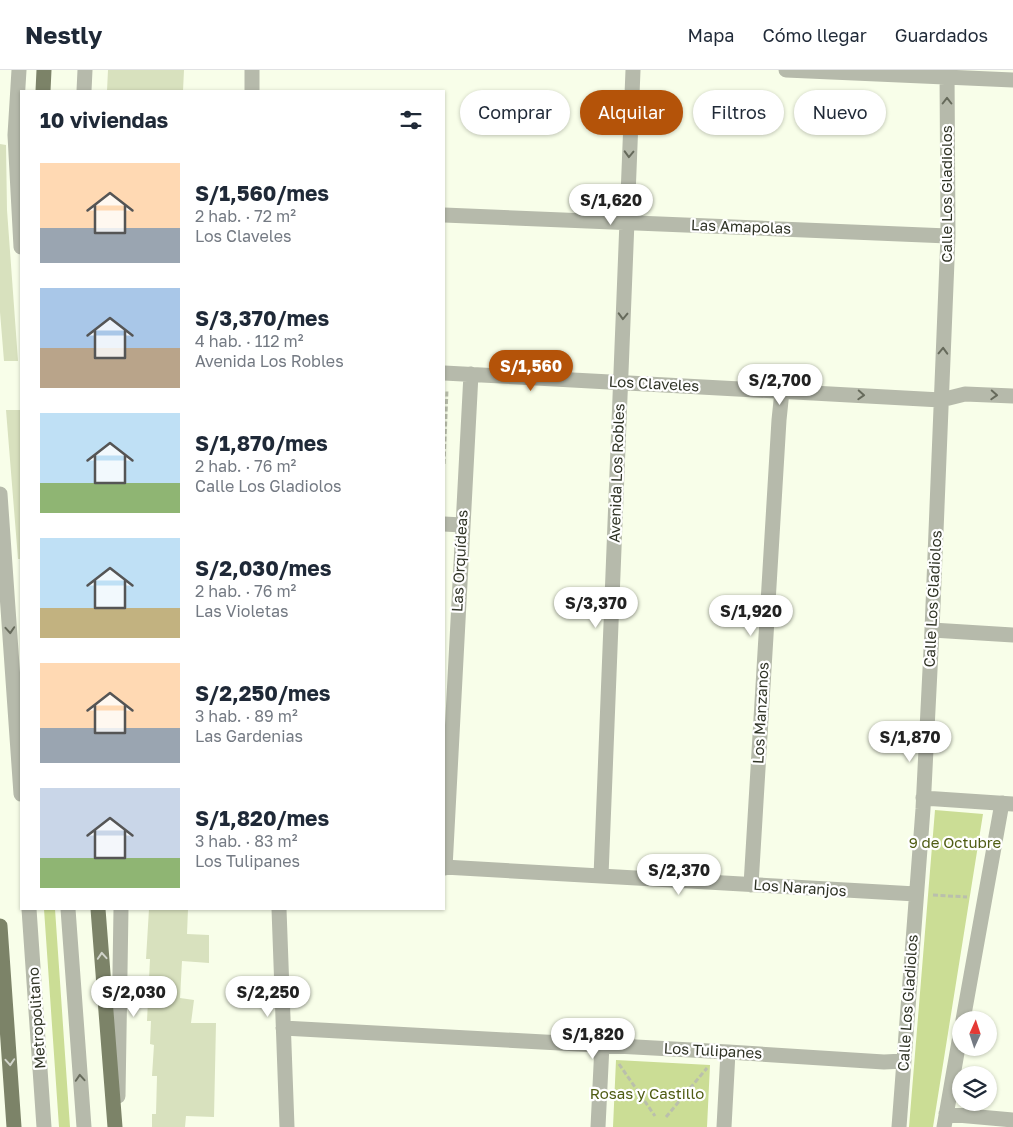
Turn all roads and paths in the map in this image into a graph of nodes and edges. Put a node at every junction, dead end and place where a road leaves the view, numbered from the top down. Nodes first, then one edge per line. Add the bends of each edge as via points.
1 (19, 70) edge
2 (44, 70) edge
3 (85, 70) edge
4 (252, 70) edge
5 (633, 70) edge
6 (786, 70) edge
7 (947, 74) edge
8 (1013, 80) edge
9 (43, 90) edge
10 (84, 90) edge
11 (252, 90) edge
12 (445, 215) edge
13 (627, 222) junction
14 (20, 228) edge
15 (948, 236) junction
16 (471, 374) junction
17 (446, 378) edge
18 (620, 382) junction
19 (782, 391) junction
20 (1013, 396) edge
21 (445, 400) edge
22 (941, 400) junction
23 (452, 401) dead end
24 (446, 452) edge
25 (0, 494) edge
26 (445, 524) edge
27 (462, 525) junction
28 (932, 630) junction
29 (1013, 635) edge
30 (449, 687) edge
31 (20, 780) edge
32 (923, 798) junction
33 (1007, 804) edge
34 (445, 832) edge
35 (445, 868) edge
36 (601, 876) junction
37 (751, 885) junction
38 (916, 894) junction
39 (942, 896) dead end
40 (970, 897) dead end
41 (29, 910) edge
42 (68, 910) edge
43 (98, 910) edge
44 (121, 910) edge
45 (279, 910) edge
46 (0, 926) edge
47 (965, 1011) edge
48 (283, 1028) junction
49 (602, 1045) junction
50 (728, 1052) junction
51 (956, 1056) edge
52 (616, 1060) dead end
53 (904, 1061) junction
54 (710, 1065) dead end
55 (656, 1116) dead end
56 (666, 1117) dead end
57 (1013, 1120) edge
58 (945, 1121) edge
59 (14, 1127) edge
60 (44, 1127) edge
61 (84, 1127) edge
62 (116, 1127) edge
63 (287, 1127) edge
64 (598, 1127) edge
65 (724, 1127) edge
66 (899, 1127) edge

1 - 14 street via 15,135
2 - 9 main road
3 - 10 street
4 - 11 street
5 -> 13 street, Avenida Los Robles
6 - 7 street
7 - 8 street
15 -> 7 street, Calle Los Gladiolos
12 - 13 street, Las Amapolas
13 - 15 street, Las Amapolas
13 -> 18 street, Avenida Los Robles
22 -> 15 street, Calle Los Gladiolos
16 - 17 street, Los Claveles
16 - 18 street, Los Claveles
16 - 27 street, Las Orquídeas
17 - 21 path
18 - 19 street, Los Claveles
18 - 36 street, Avenida Los Robles
19 -> 22 street, Los Claveles
19 - 37 street, Los Manzanos
22 -> 20 street, Los Claveles via 965,394
21 - 23 path
21 - 24 path
22 - 28 street, Calle Los Gladiolos
25 -> 31 street
26 - 27 street
27 - 30 street, Las Orquídeas
28 - 29 street
28 - 32 street, Calle Los Gladiolos
30 - 34 street, Las Orquídeas
32 - 33 street
32 - 38 street, Calle Los Gladiolos
33 - 47 street
35 - 36 street, Los Naranjos
36 - 37 street, Los Naranjos
37 - 38 street, Los Naranjos
38 - 53 street, Calle Los Gladiolos
39 - 40 path
41 - 60 street, Metropolitano
61 -> 42 street
62 -> 43 main road
44 - 62 street
45 - 48 street
46 -> 59 main road
48 - 49 street, Los Tulipanes
48 - 63 street
49 - 50 street, Los Tulipanes
49 - 64 street
50 - 53 street, Los Tulipanes
50 - 65 street
51 - 58 street
52 - 55 path
53 - 66 street, Calle Los Gladiolos
54 - 56 path
57 - 58 street

